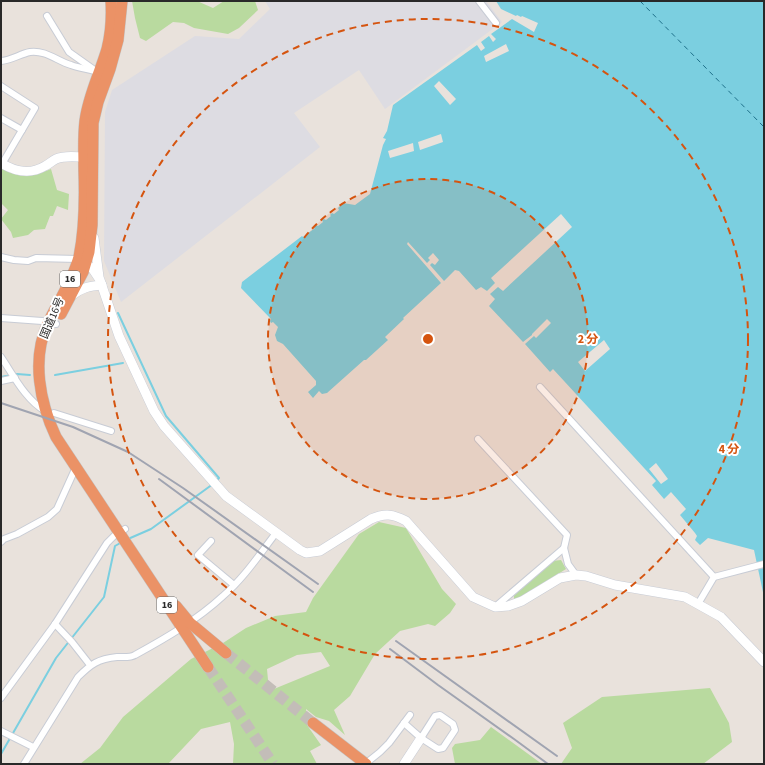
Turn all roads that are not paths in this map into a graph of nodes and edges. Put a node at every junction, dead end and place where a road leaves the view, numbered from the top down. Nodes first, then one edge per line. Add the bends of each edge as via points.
1 (111, 1) edge
2 (122, 1) edge
3 (479, 1) edge
4 (47, 16) dead end
5 (496, 23) dead end
6 (1, 61) edge
7 (100, 73) junction
8 (1, 86) edge
9 (1, 118) edge
10 (22, 130) junction
11 (88, 158) junction
12 (2, 164) edge
13 (92, 224) junction
14 (1, 257) edge
15 (82, 261) junction
16 (101, 283) junction
17 (71, 296) junction
18 (1, 318) edge
19 (52, 323) junction
20 (1, 357) edge
21 (15, 378) junction
22 (1, 381) edge
23 (540, 387) dead end
24 (50, 412) junction
25 (110, 431) dead end
26 (478, 439) dead end
27 (76, 467) junction
28 (276, 533) junction
29 (126, 535) junction
30 (211, 541) dead end
31 (1, 542) edge
32 (564, 548) junction
33 (764, 564) edge
34 (576, 575) junction
35 (714, 577) junction
36 (234, 585) junction
37 (698, 604) junction
38 (495, 607) junction
39 (55, 624) junction
40 (186, 626) junction
41 (226, 653) tunnel mouth
42 (764, 662) edge
43 (90, 665) junction
44 (208, 667) tunnel mouth
45 (1, 698) edge
46 (410, 715) dead end
47 (313, 723) tunnel mouth
48 (404, 724) junction
49 (1, 731) edge
50 (421, 738) junction
51 (33, 747) junction
52 (24, 764) edge
53 (365, 764) edge
54 (404, 764) edge

1 - 7 highway, 国道16号 / 16 via 111,27
2 - 7 highway, 国道16号 / 16 via 118,40
3 - 5 street
4 - 7 street via 69,52
6 - 7 street via 38,52 51,55 70,65
7 - 11 highway, 国道16号 / 16 via 88,104 85,121
8 - 10 street via 36,108
9 - 10 street
10 - 12 street
11 - 12 street via 63,157 35,171 27,172 19,172
11 - 13 highway, 国道16号 / 16
11 - 15 highway, 国道16号 / 16
13 - 15 highway, 国道16号 / 16 via 91,240
13 - 16 street
14 - 15 street via 28,261 36,258
15 - 16 street via 92,268
15 - 17 highway, 国道16号 / 16 via 83,272
15 - 19 highway, 国道16号 / 16 via 75,269
16 - 17 street via 78,290
16 - 28 street via 119,336 154,411 164,426 226,496
17 - 19 highway, 国道16号 / 16
18 - 19 street via 42,320
19 - 24 highway, 国道16号 / 16 via 42,342 39,374
20 - 21 street
21 - 22 street
21 - 24 street via 29,399 38,407
23 - 35 street
24 - 25 street
24 - 27 highway, 国道16号 / 16 via 56,437
24 - 29 highway, 国道16号 / 16
26 - 32 street via 567,535
27 - 29 highway, 国道16号 / 16
27 - 31 street via 57,509 48,517
28 - 36 street
28 - 38 street via 300,550 312,553 320,551 372,518 397,516 406,520 473,597
29 - 39 street via 107,543
29 - 40 highway, 国道16号 / 16 via 179,611
30 - 36 street via 198,555
32 - 34 street via 568,564
32 - 38 street
33 - 35 street
34 - 37 street via 615,585 685,597
34 - 38 street via 560,578 522,601
35 - 37 street
36 - 40 street
37 - 42 street via 721,617
39 - 43 street
39 - 45 street
40 - 41 highway, 国道16号 / 16
40 - 43 street via 133,656 100,660
40 - 44 highway, 国道16号 / 16
43 - 51 street via 78,677
46 - 48 street
47 - 53 highway
48 - 50 street
48 - 53 street via 380,752
49 - 51 street
50 - 50 street via 435,716 440,715 453,724 455,730 443,748 438,749
50 - 54 street
51 - 52 street

